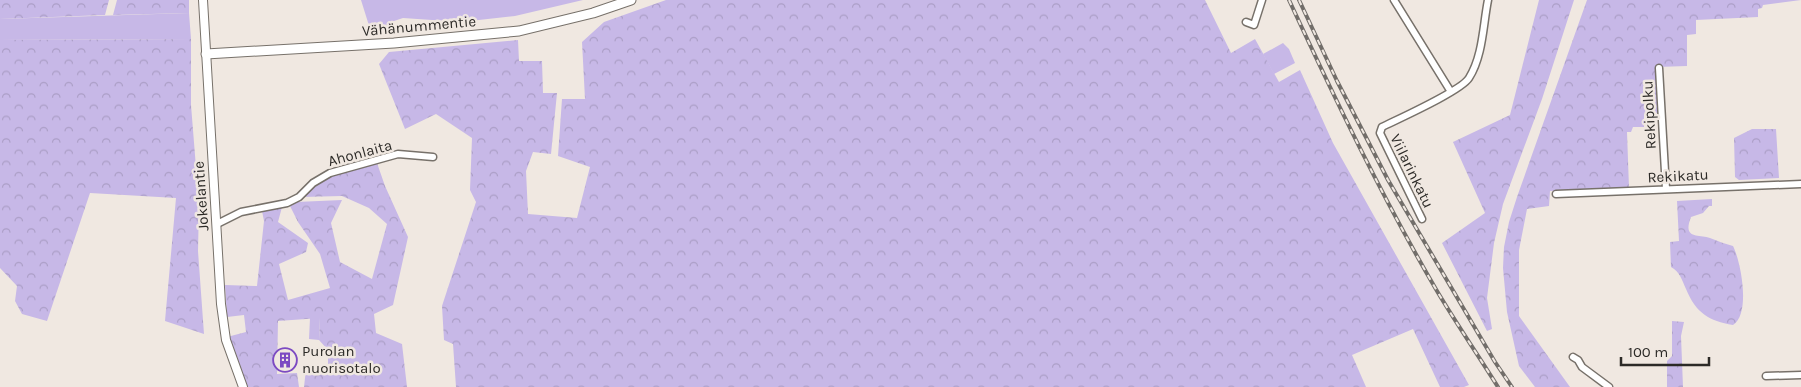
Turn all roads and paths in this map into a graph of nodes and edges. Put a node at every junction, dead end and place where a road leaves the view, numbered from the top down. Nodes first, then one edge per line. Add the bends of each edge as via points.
1 (202, 0) edge
2 (631, 0) edge
3 (1262, 0) edge
4 (1394, 0) edge
5 (1488, 0) edge
6 (1246, 22) dead end
7 (206, 54) junction
8 (1659, 68) dead end
9 (1451, 92) junction
10 (433, 157) dead end
11 (1801, 184) edge
12 (1666, 189) junction
13 (1556, 194) dead end
14 (1422, 219) dead end
15 (217, 224) junction
16 (1573, 357) dead end
17 (1801, 375) edge
18 (1766, 376) dead end
19 (243, 387) edge
20 (1609, 387) edge

1 - 7 street, Jokelantie
2 - 7 main road, Vähänummentie via 519,31 394,43
3 - 6 street via 1254,25
4 - 9 street
5 - 9 street via 1478,58 1468,80
7 - 15 street, Jokelantie
8 - 12 street, Rekipolku
9 - 14 street, Viilarinkatu via 1382,127 1380,133
10 - 15 street, Ahonlaita via 398,154 330,173 287,203 241,212
11 - 12 street, Rekikatu
12 - 13 street, Rekikatu
15 - 19 street, Jokelantie via 226,340
16 - 20 street
17 - 18 street

